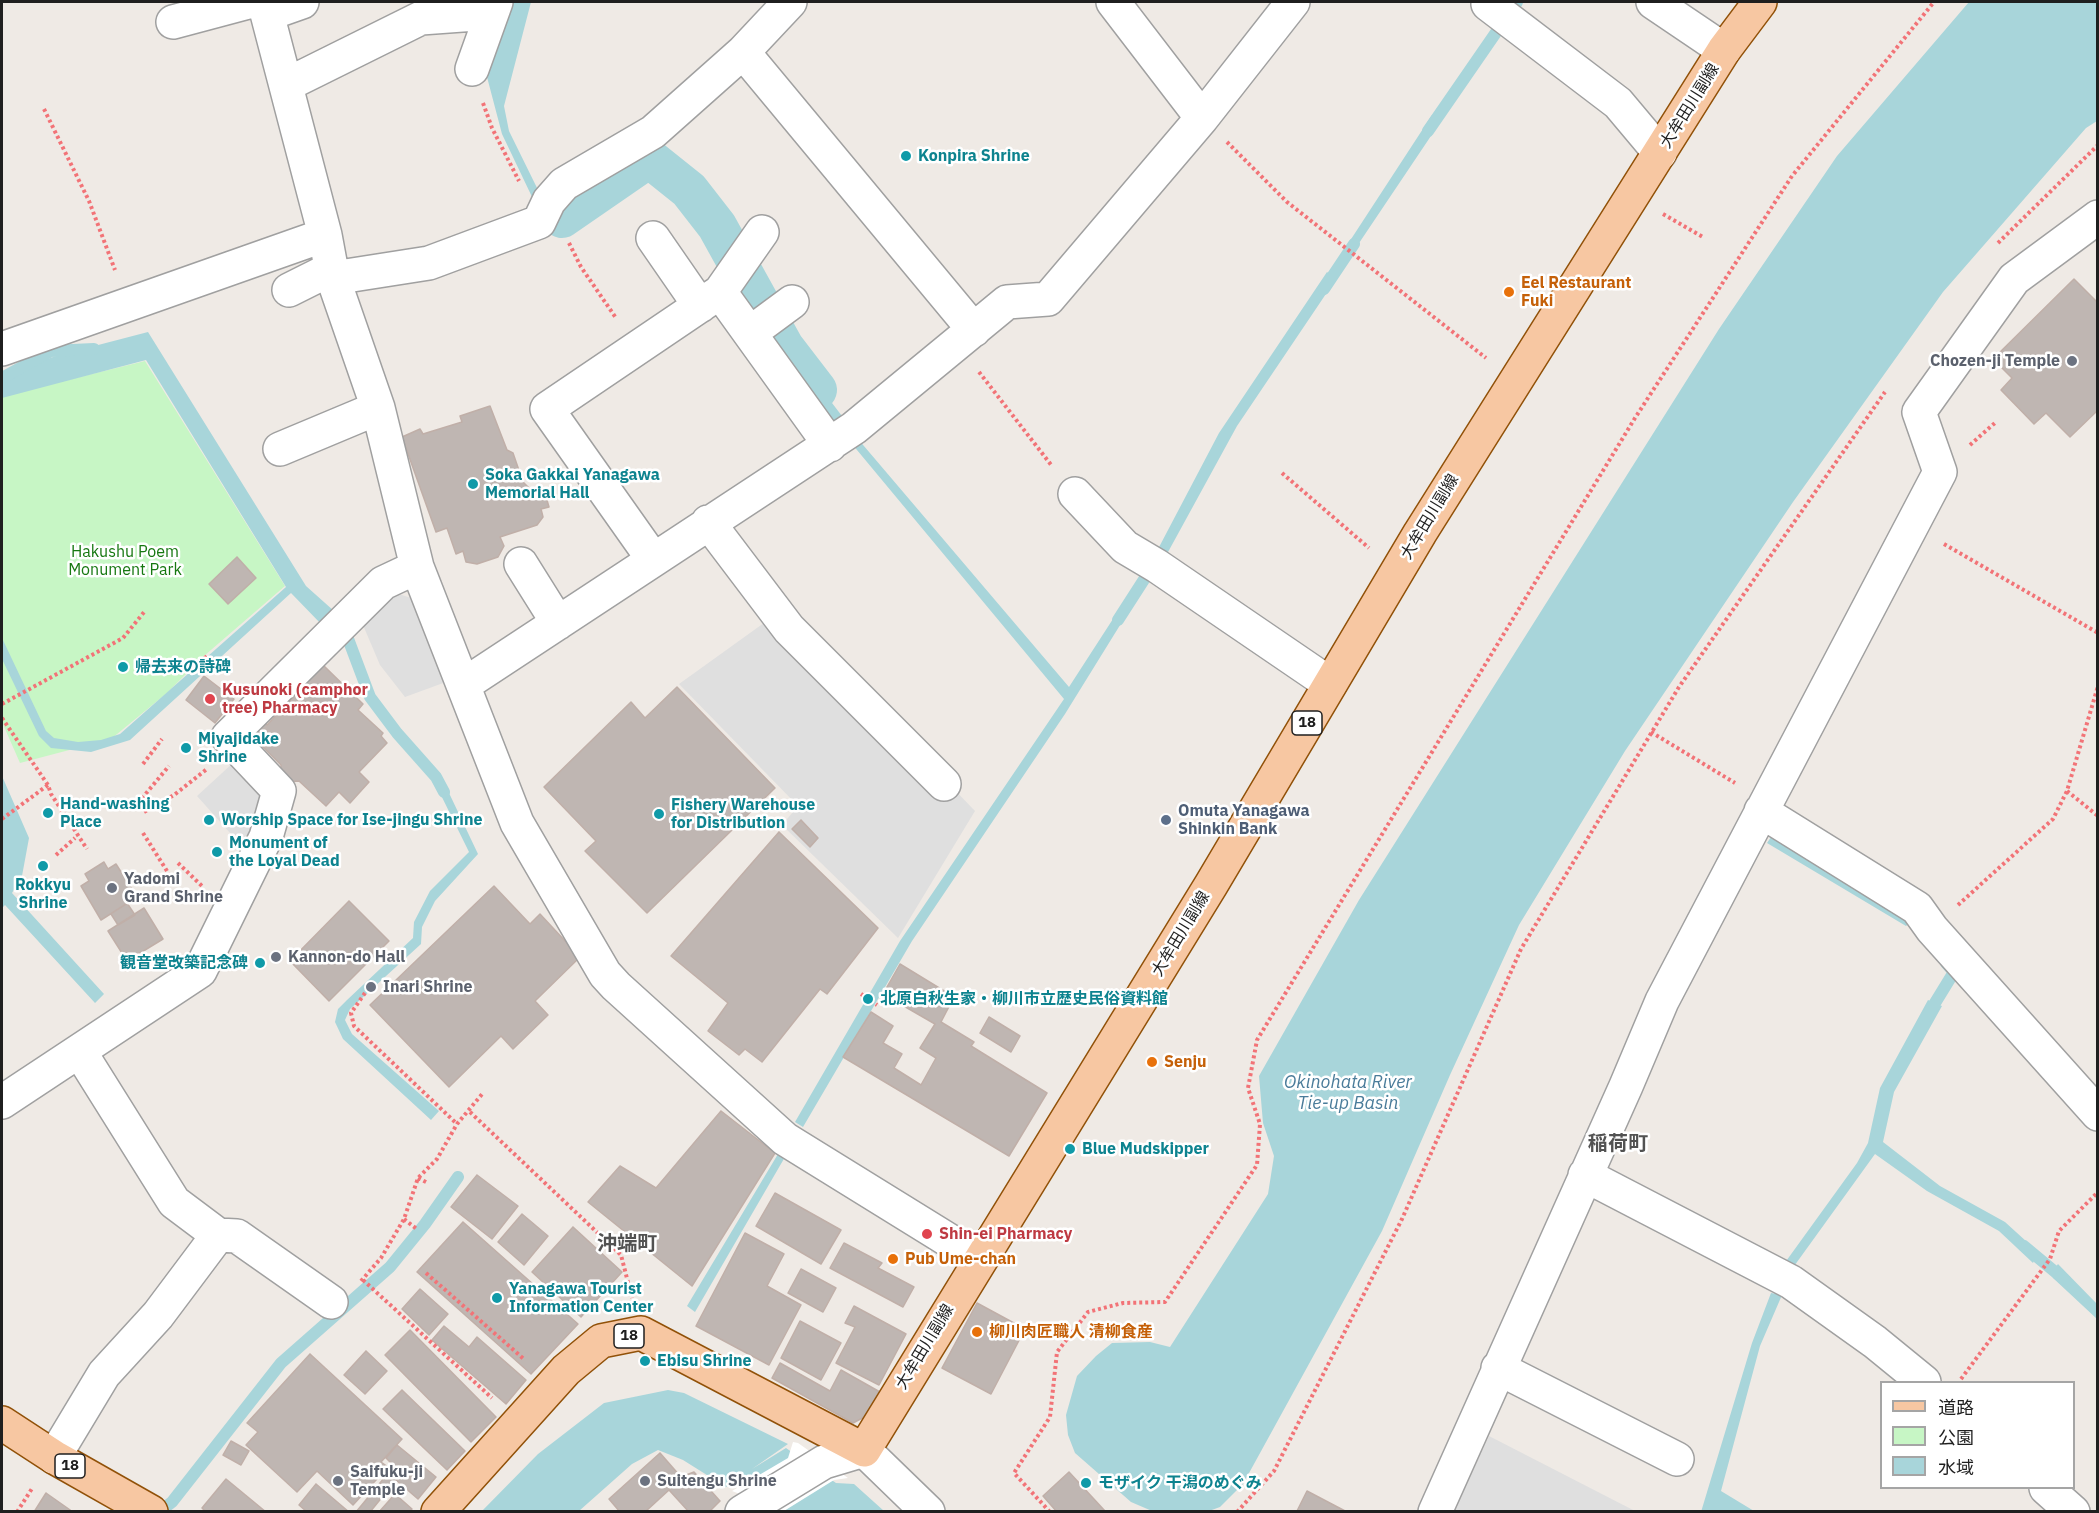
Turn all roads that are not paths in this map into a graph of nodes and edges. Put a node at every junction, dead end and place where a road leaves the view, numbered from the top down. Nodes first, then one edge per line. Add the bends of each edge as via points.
1 (302, 2) edge
2 (790, 2) edge
3 (1113, 2) edge
4 (1293, 2) edge
5 (1653, 2) edge
6 (1760, 2) edge
7 (260, 6) edge
8 (486, 8) edge
9 (1500, 13) dead end
10 (173, 22) dead end
11 (1724, 50) junction
12 (743, 52) junction
13 (472, 69) road end
14 (1600, 73) dead end
15 (286, 85) junction
16 (1202, 118) junction
17 (1664, 148) junction
18 (2097, 217) edge
19 (762, 232) dead end
20 (325, 235) junction
21 (653, 238) dead end
22 (332, 273) junction
23 (289, 290) dead end
24 (710, 299) junction
25 (792, 302) dead end
26 (750, 333) junction
27 (965, 337) junction
28 (2, 349) edge
29 (378, 408) junction
30 (842, 437) junction
31 (280, 449) dead end
32 (1075, 494) road end
33 (708, 522) junction
34 (653, 559) junction
35 (521, 564) dead end
36 (417, 567) junction
37 (558, 623) junction
38 (465, 684) junction
39 (1330, 684) junction
40 (944, 784) dead end
41 (1763, 807) junction
42 (80, 1052) junction
43 (2, 1102) edge
44 (2097, 1114) edge
45 (1585, 1175) junction
46 (218, 1235) junction
47 (979, 1259) junction
48 (331, 1302) road end
49 (1498, 1368) junction
50 (1922, 1381) edge
51 (2, 1423) edge
52 (864, 1450) junction
53 (54, 1457) junction
54 (1677, 1459) dead end
55 (2047, 1489) edge
56 (747, 1508) edge
57 (146, 1509) edge
58 (438, 1512) edge
59 (928, 1512) edge
60 (1435, 1512) edge
61 (2073, 1512) edge

1 - 7 street
2 - 12 street
3 - 16 street
4 - 16 street
5 - 11 street
6 - 11 main road, 大牟田川副線 / 18
7 - 10 street
7 - 15 street
8 - 13 street
8 - 15 street via 421,18
9 - 17 street via 1618,103
11 - 17 main road, 大牟田川副線 / 18
12 - 22 street via 653,132 551,202 429,263
12 - 27 street
14 - 17 street via 1624,93
15 - 20 street
16 - 27 street via 1048,299 1008,303
17 - 39 main road, 大牟田川副線 / 18 via 1515,380
18 - 41 street via 2014,279 1918,411 1940,471
19 - 24 street
20 - 22 street
20 - 28 street
21 - 24 street
22 - 23 street
22 - 29 street
24 - 26 street
24 - 34 street via 547,409
25 - 26 street
26 - 30 street
27 - 30 street
29 - 31 street
29 - 36 street
30 - 33 street
32 - 39 street via 1125,548
33 - 34 street
33 - 40 street via 789,629
34 - 37 street
35 - 37 street
36 - 38 street
36 - 42 street via 383,583 228,737 279,791 266,837 200,971
37 - 38 street
38 - 47 street via 517,823 610,980 785,1139
39 - 47 main road, 大牟田川副線 / 18 via 1098,1070
41 - 44 street via 1917,908
41 - 45 street via 1662,1001
42 - 43 street
42 - 46 street via 174,1202
45 - 49 street
45 - 50 street via 1783,1277 1875,1342
46 - 48 street via 237,1236
46 - 53 street via 158,1315 104,1374
47 - 52 main road, 大牟田川副線 / 18
49 - 54 street
49 - 60 street
51 - 53 main road, 18
52 - 56 street via 824,1461
52 - 58 main road, 18 via 641,1333 601,1341 553,1384
52 - 59 street
53 - 57 main road, 18
55 - 61 street

